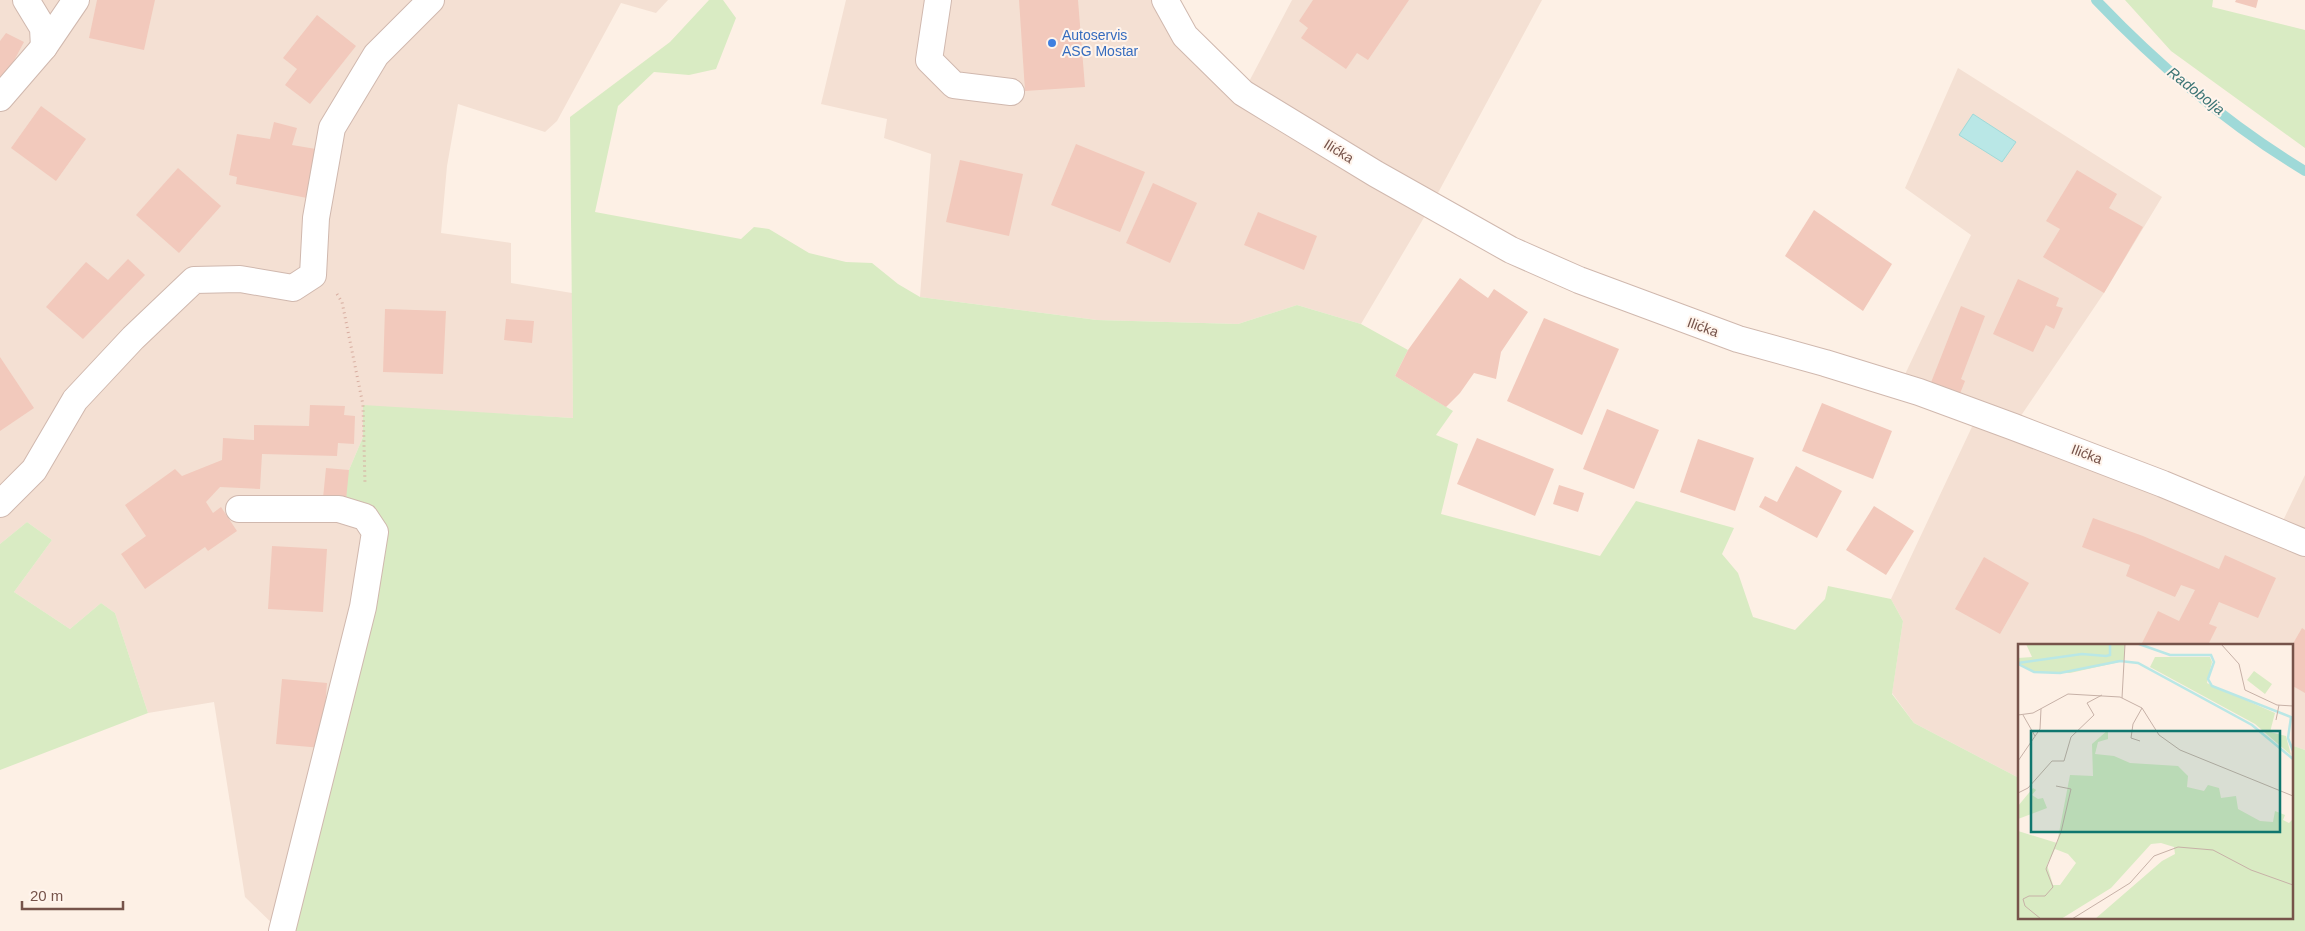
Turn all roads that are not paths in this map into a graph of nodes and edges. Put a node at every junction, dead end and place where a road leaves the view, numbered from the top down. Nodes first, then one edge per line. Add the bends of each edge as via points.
1 (26, 0) edge
2 (76, 0) edge
3 (431, 0) edge
4 (938, 0) edge
5 (1165, 0) edge
6 (44, 47) junction
7 (1011, 92) dead end
8 (0, 98) edge
9 (0, 504) edge
10 (239, 509) dead end
11 (2305, 543) edge
12 (282, 931) edge

1 - 6 street via 43,28
2 - 6 street
3 - 9 street via 376,55 332,128 316,218 313,275 293,288 240,279 194,280 75,400 34,470
4 - 7 street via 929,60 954,85
5 - 11 street, Ilićka via 1186,36 1243,93 1376,174 1511,250 1579,280 1738,340 1918,392 2023,430
6 - 8 street
10 - 12 street via 339,509 365,517 375,532 363,607

